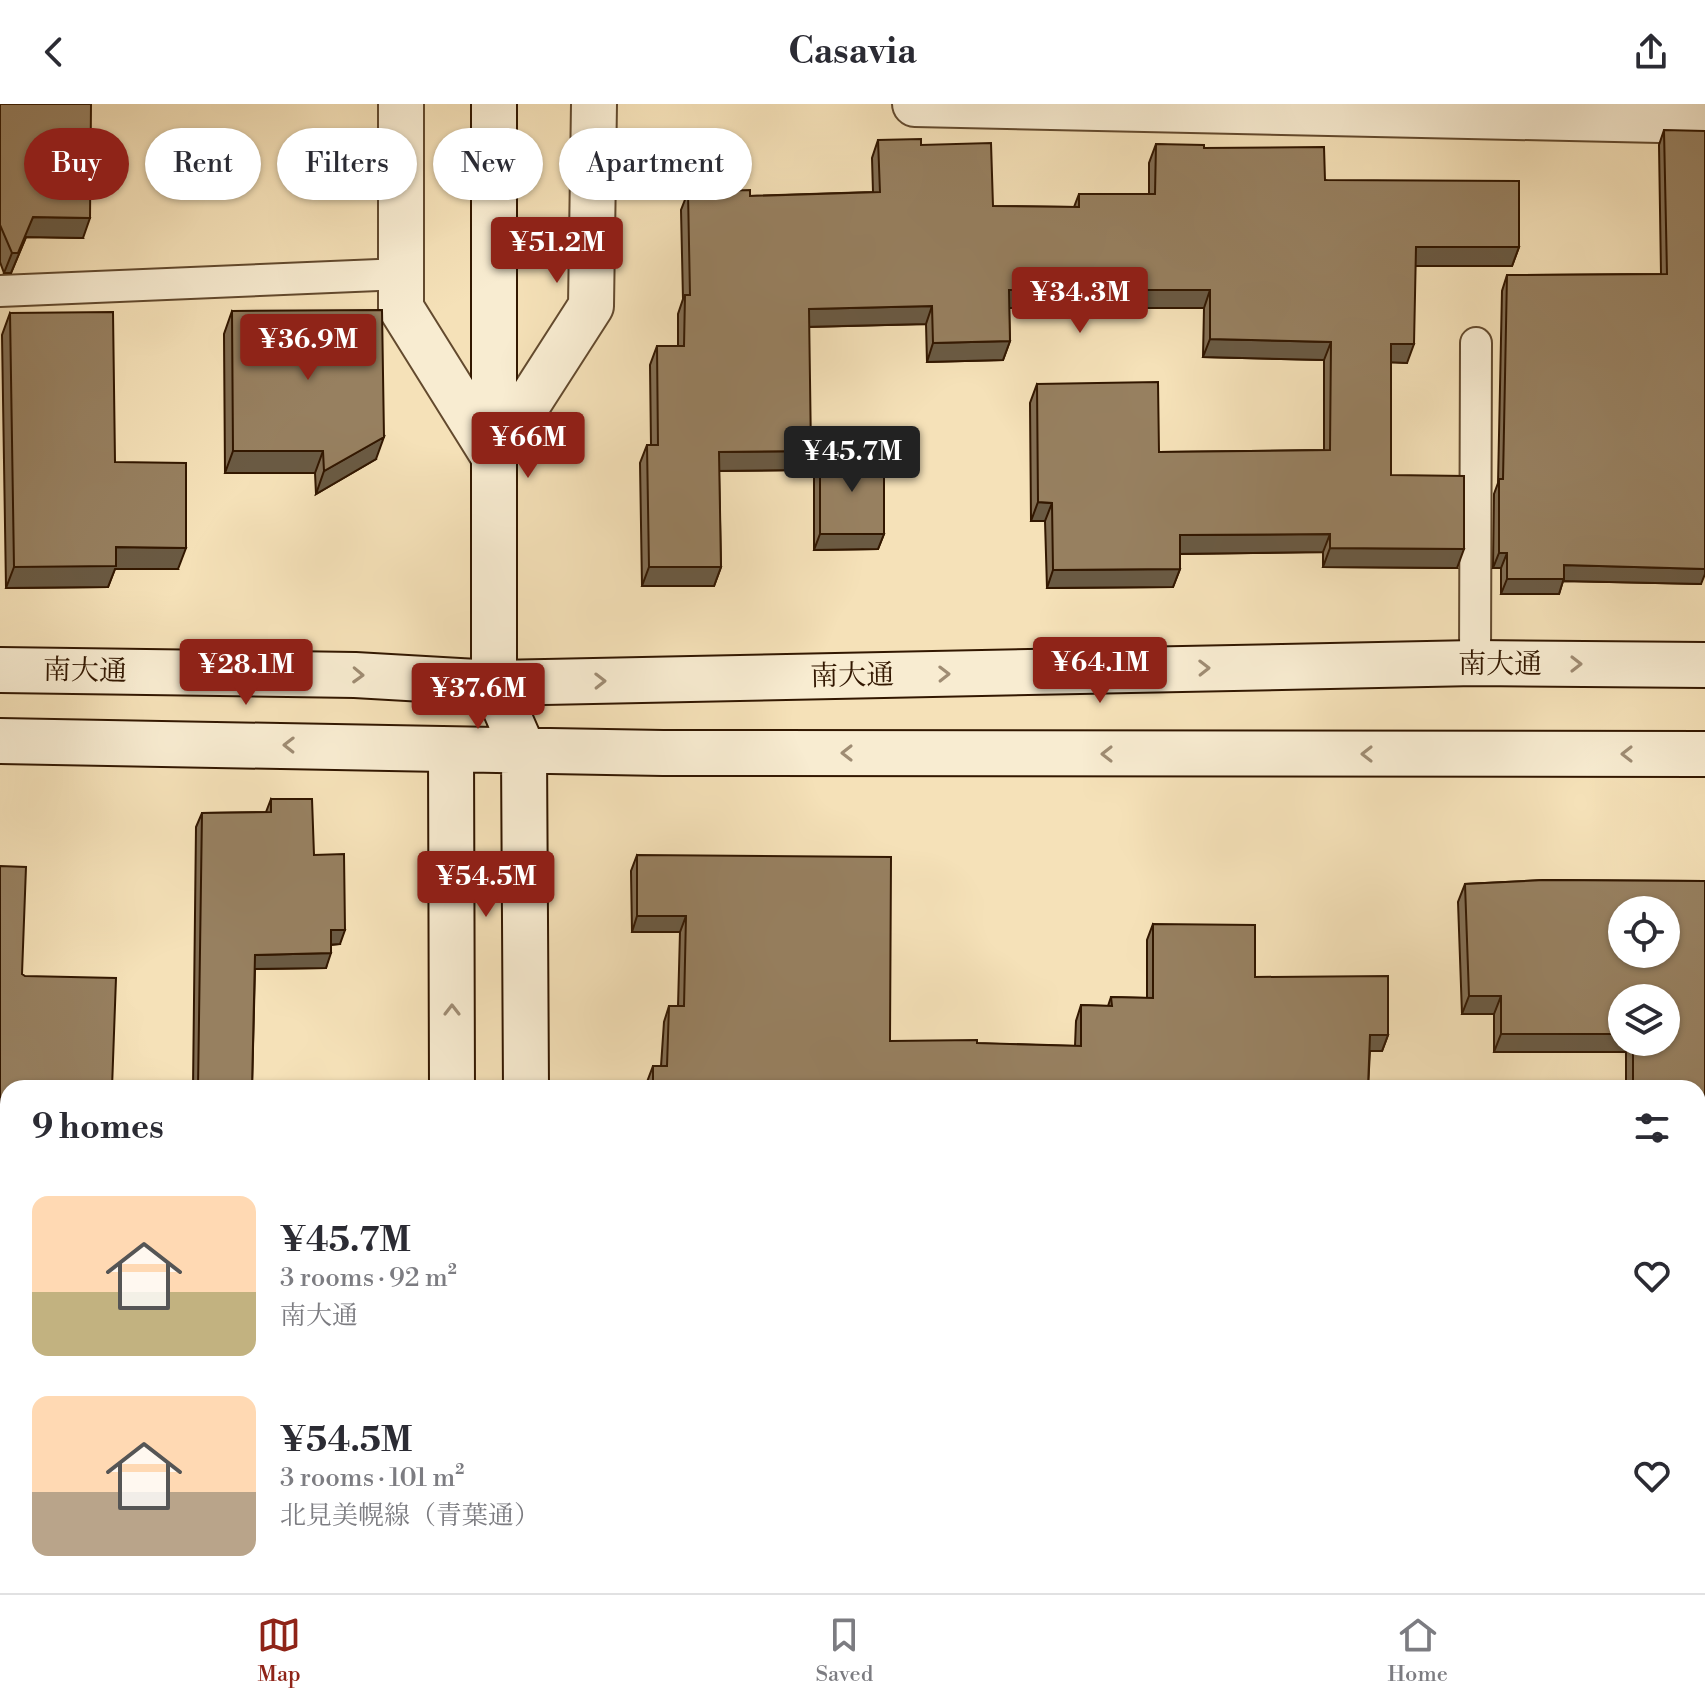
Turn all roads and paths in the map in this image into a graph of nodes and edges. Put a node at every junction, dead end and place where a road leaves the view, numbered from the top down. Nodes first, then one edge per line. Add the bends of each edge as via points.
1 (401, 104) edge
2 (494, 104) edge
3 (594, 104) edge
4 (915, 104) edge
5 (1705, 121) edge
6 (402, 274) junction
7 (0, 291) edge
8 (1476, 343) dead end
9 (494, 457) junction
10 (1475, 663) junction
11 (1705, 665) edge
12 (0, 670) edge
13 (494, 683) junction
14 (0, 741) edge
15 (451, 751) junction
16 (524, 752) junction
17 (1705, 754) edge
18 (452, 1080) edge
19 (526, 1080) edge

1 - 6 street
2 - 9 street
3 - 9 street via 591,306
4 - 5 street
6 - 7 lane
6 - 9 street via 401,308
8 - 10 lane
9 - 13 street
10 -> 11 street, 南大通
13 -> 10 street, 南大通
12 -> 13 street, 南大通 via 355,675
13 - 15 street
13 - 16 street
15 -> 14 street
15 - 16 street
18 -> 15 street
17 -> 16 street
16 - 19 street

